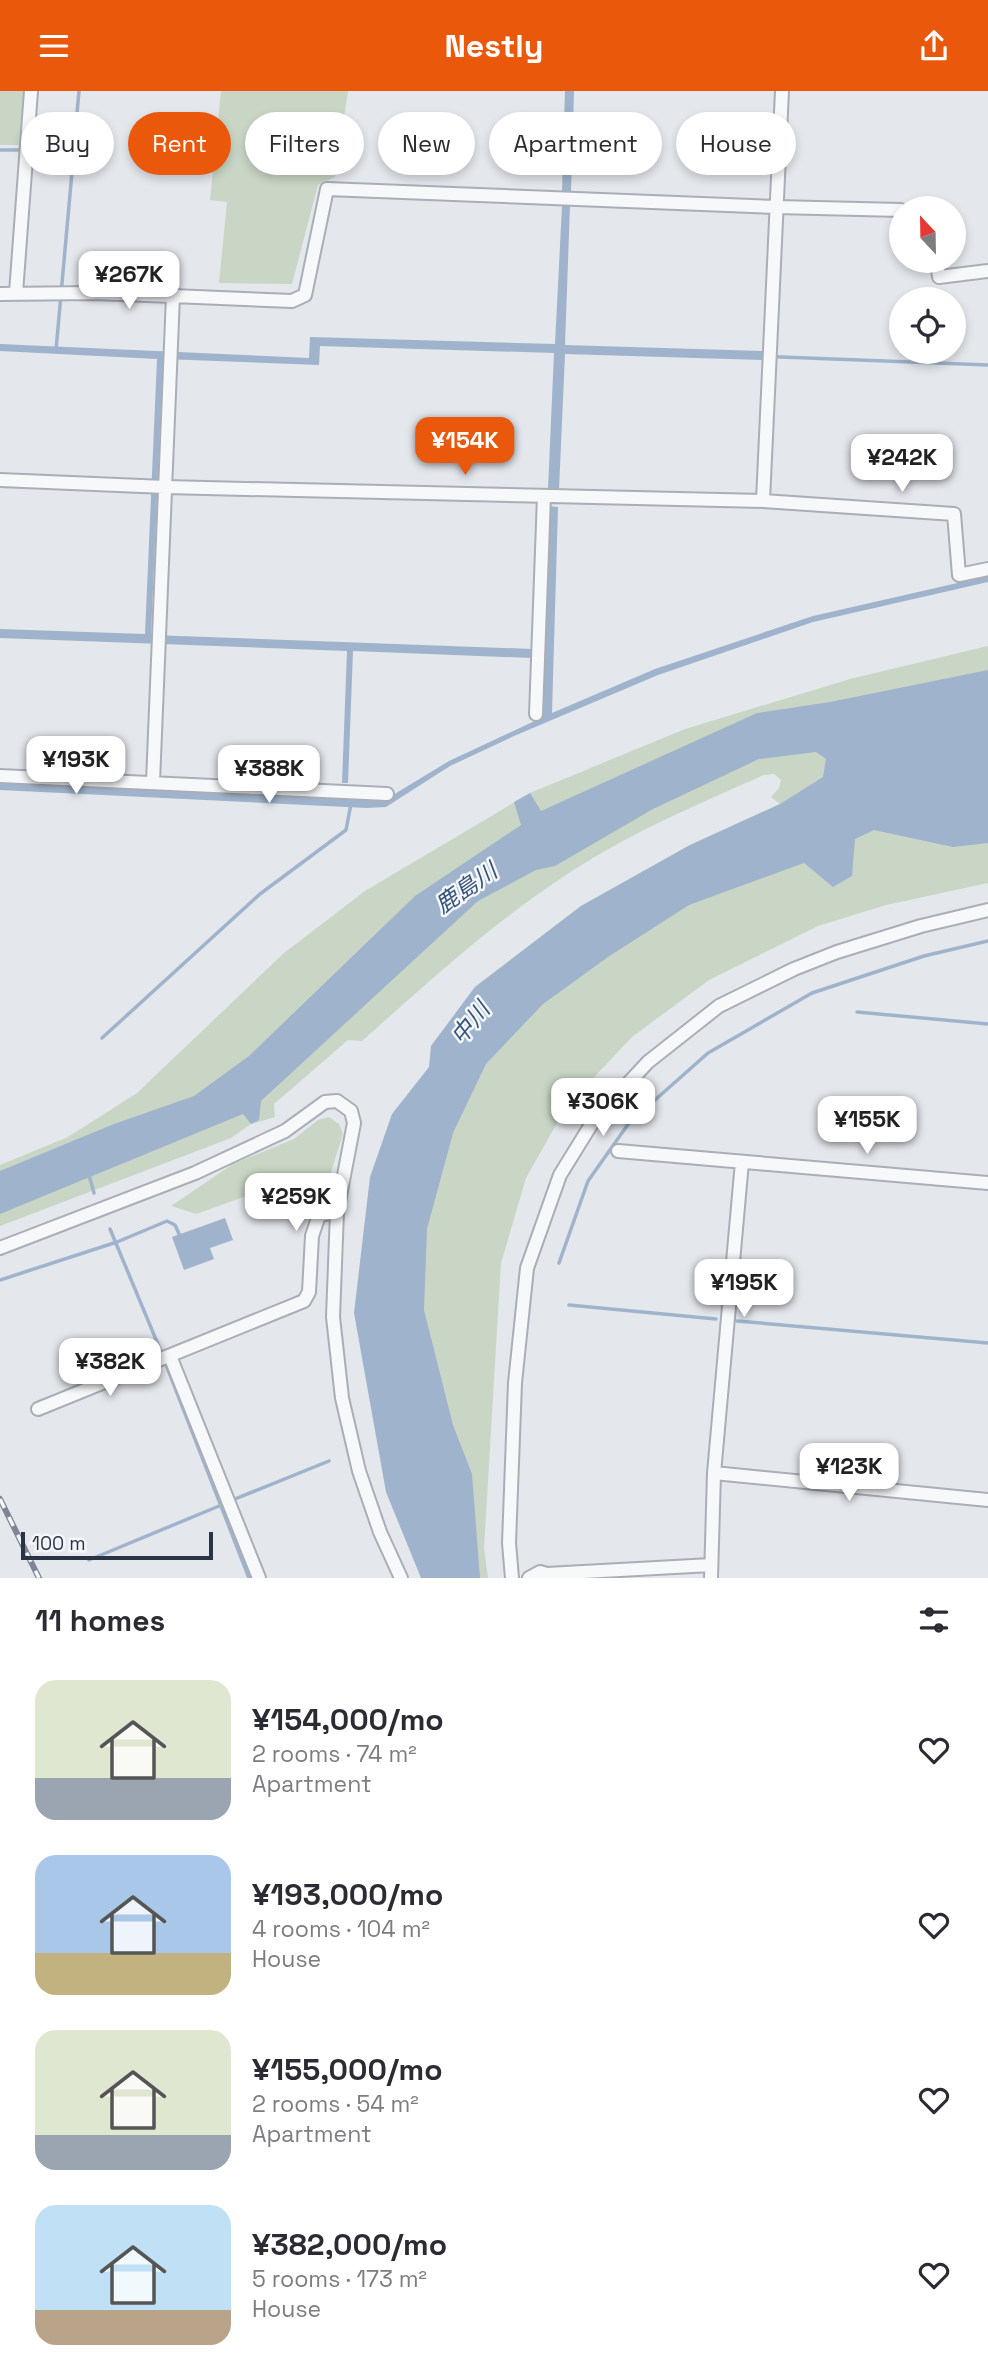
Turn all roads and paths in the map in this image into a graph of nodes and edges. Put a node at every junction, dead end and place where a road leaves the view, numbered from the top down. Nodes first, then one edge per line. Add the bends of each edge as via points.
1 (30, 91) edge
2 (782, 91) edge
3 (29, 112) edge
4 (24, 175) edge
5 (776, 207) junction
6 (889, 209) edge
7 (988, 271) edge
8 (938, 273) edge
9 (16, 293) junction
10 (0, 294) edge
11 (173, 296) junction
12 (0, 480) edge
13 (165, 487) junction
14 (544, 496) junction
15 (763, 501) junction
16 (988, 569) edge
17 (536, 714) dead end
18 (0, 776) edge
19 (153, 782) junction
20 (387, 794) dead end
21 (988, 910) edge
22 (618, 1151) dead end
23 (742, 1162) junction
24 (988, 1183) edge
25 (337, 1212) junction
26 (0, 1248) edge
27 (170, 1356) junction
28 (38, 1409) dead end
29 (714, 1473) junction
30 (988, 1500) edge
31 (711, 1572) edge
32 (259, 1578) edge
33 (401, 1578) edge
34 (512, 1578) edge
35 (529, 1578) edge

1 - 3 street
2 - 5 street
4 - 9 street
5 - 6 street
5 - 11 street via 327,189 305,295 292,301
5 - 15 street
7 - 8 street via 939,277
9 - 10 street
9 - 11 street
11 - 13 street
12 - 13 street
13 - 14 street
13 - 19 street
14 - 15 street
14 - 17 street
15 - 16 street via 954,514 959,575
18 - 19 street
19 - 20 street
21 - 34 street via 837,952 719,1006 648,1062 594,1120 559,1175 527,1268 515,1383 509,1543
22 - 23 street
23 - 24 street
23 - 29 street
25 - 26 street via 354,1123 351,1111 337,1101 325,1101 285,1131 195,1173
25 - 27 street via 319,1215 304,1301
25 - 33 street via 333,1317 342,1398 359,1471
27 - 28 street
27 - 32 street
29 - 30 street
29 - 31 street
31 - 35 street via 540,1572

